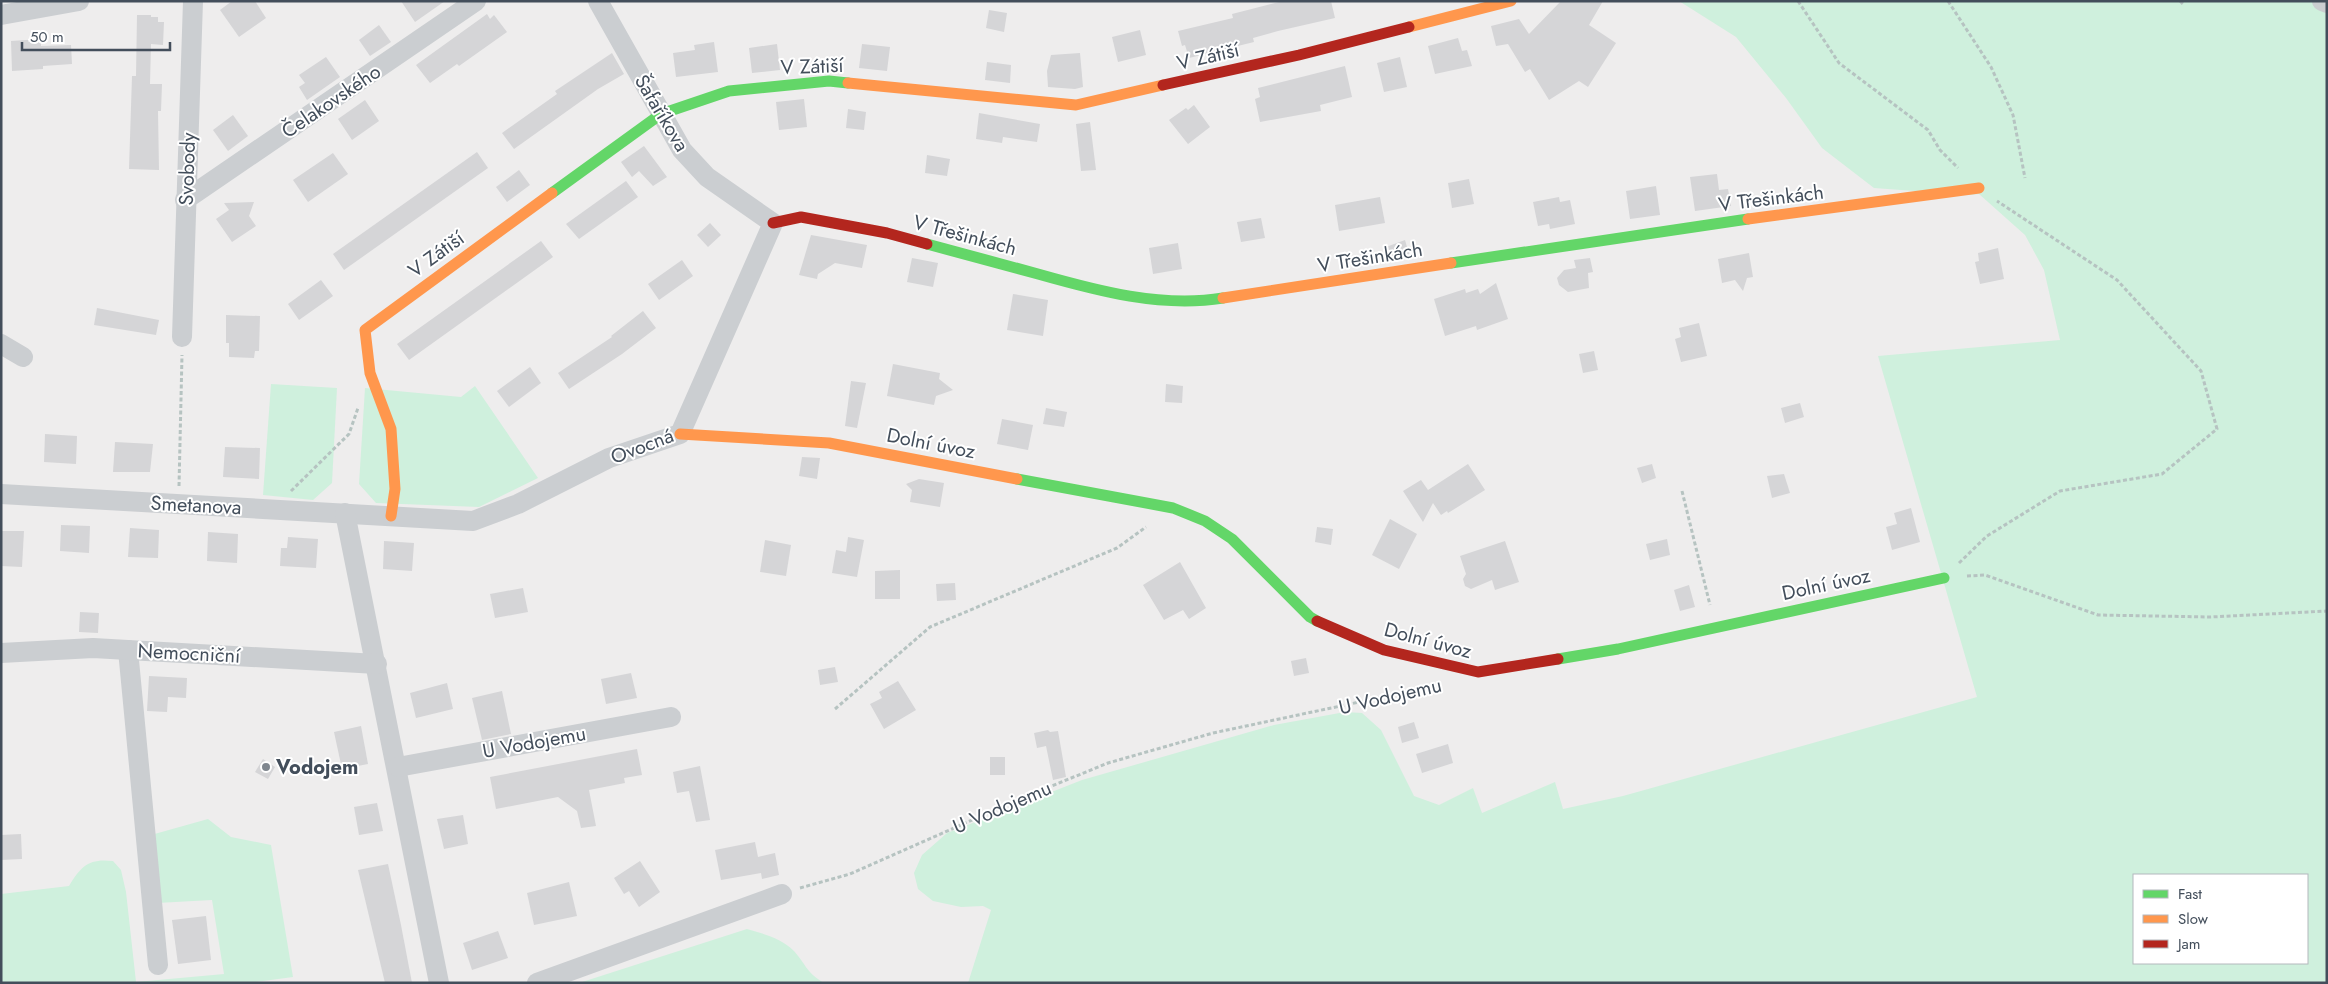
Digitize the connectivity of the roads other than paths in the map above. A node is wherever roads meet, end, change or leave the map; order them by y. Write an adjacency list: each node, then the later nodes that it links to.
1 (79, 1): 8 (street)
2 (193, 1): 11 (street, Svobody)
3 (476, 1): 11 (street, Čelakovského)
4 (598, 1): 9 (street, Šafaříkova)
5 (1511, 1): 9 (street, V Zátiší)
6 (2322, 1): 7 (street)
7 (2327, 4)
8 (1, 15)
9 (661, 114): 12 (street, Šafaříkova); 19 (street, V Zátiší)
10 (1979, 188): 12 (street, V Třešinkách)
11 (185, 200): 13 (street, Svobody)
12 (773, 223): 16 (street, Ovocná)
13 (182, 337)
14 (1, 344): 15 (street)
15 (23, 357)
16 (680, 434): 19 (street, Ovocná); 20 (street, Dolní úvoz)
17 (1, 494): 18 (street, Smetanova)
18 (345, 513): 19 (street, Smetanova); 23 (street)
19 (391, 516)
20 (1944, 578)
21 (128, 650): 22 (street, Nemocniční); 23 (street, Nemocniční); 27 (street)
22 (1, 653)
23 (377, 664): 25 (street)
24 (671, 718): 25 (street, U Vodojemu)
25 (398, 767): 28 (street)
26 (782, 894): 29 (street)
27 (158, 965)
28 (439, 983)
29 (537, 983)

